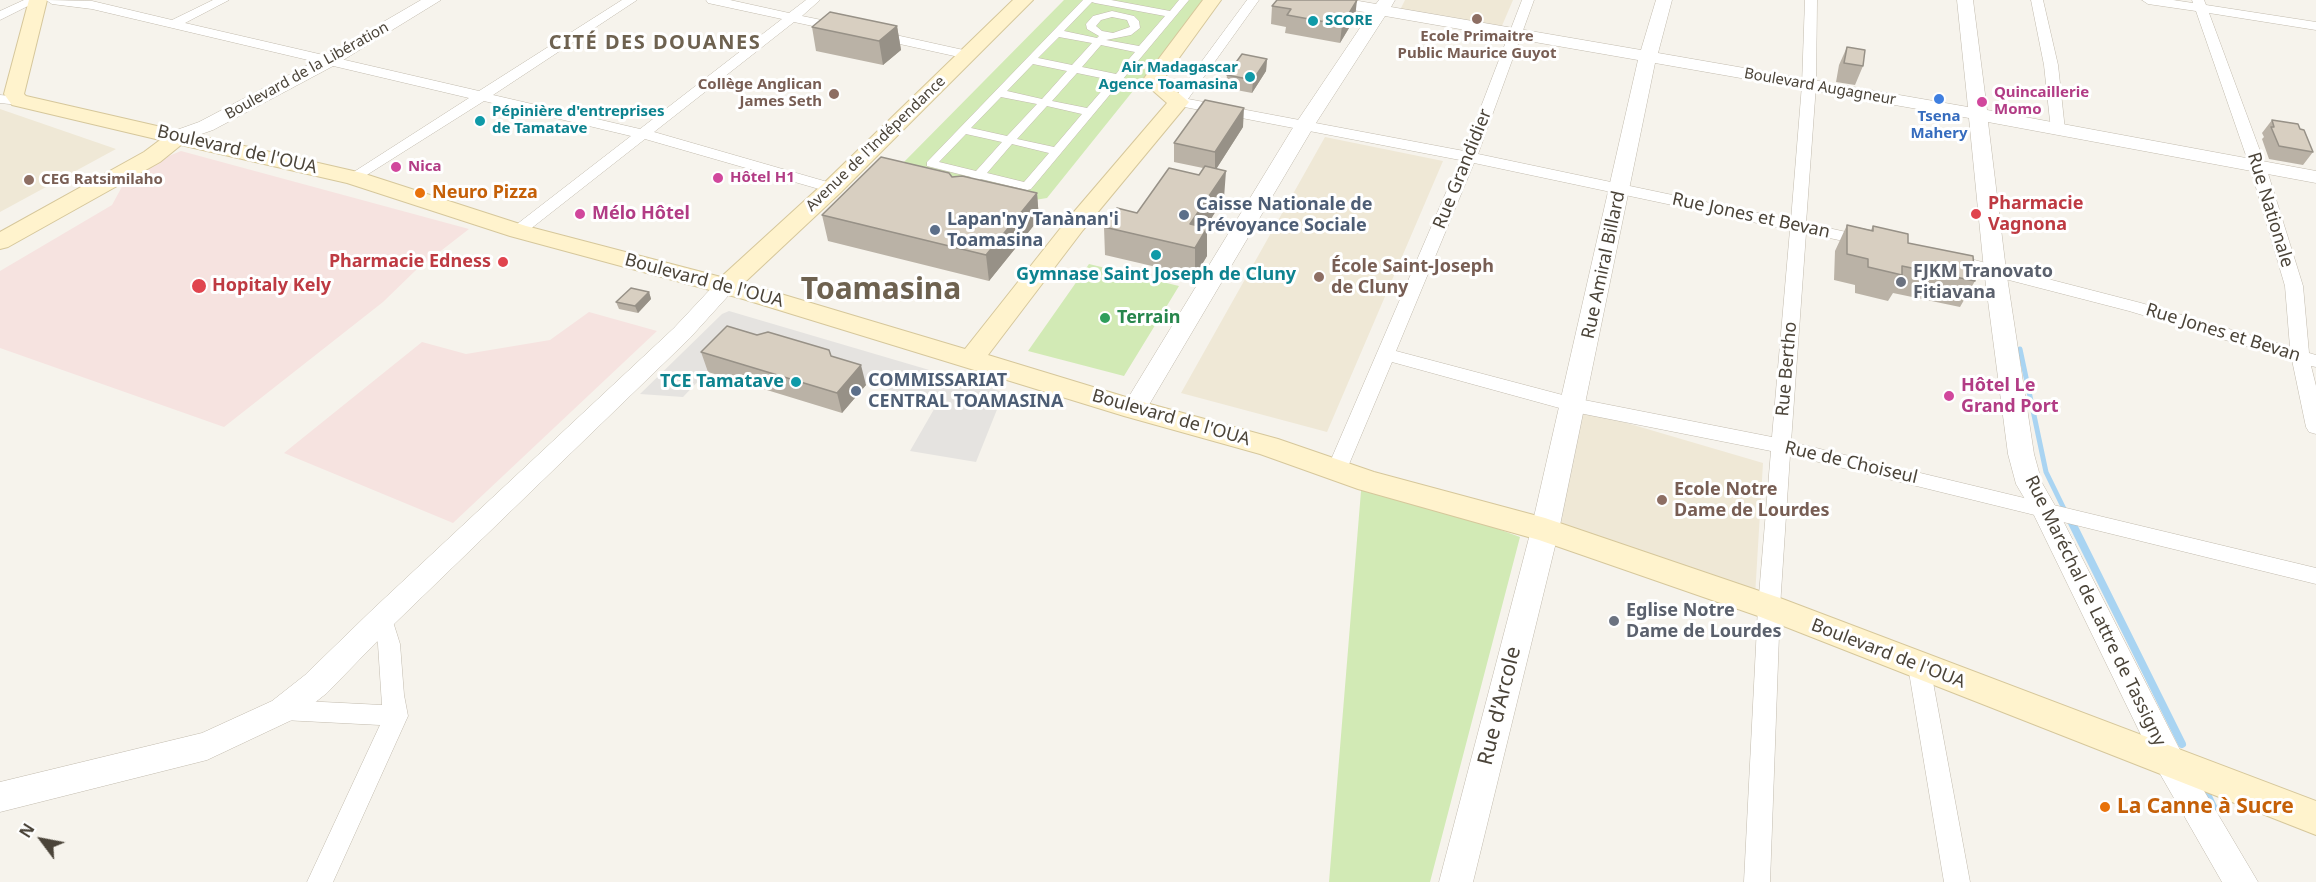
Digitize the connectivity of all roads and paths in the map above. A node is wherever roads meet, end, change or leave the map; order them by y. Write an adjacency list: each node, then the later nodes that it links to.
1 (36, 0): 26 (street); 44 (main road)
2 (52, 0): 29 (street)
3 (223, 0): 29 (street)
4 (417, 0): 37 (street, Boulevard de la Libération)
5 (433, 0): 37 (street, Boulevard de la Libération)
6 (631, 0): 43 (street)
7 (712, 0): 28 (street)
8 (814, 0): 28 (street)
9 (1024, 0): 35 (main road, Avenue de l'Indépendance)
10 (1088, 0): 32 (street)
11 (1095, 0): 22 (street)
12 (1184, 0): 25 (street)
13 (1212, 0): 46 (main road)
14 (1253, 0): 46 (street)
15 (1324, 0): 24 (street, Boulevard Augagneur)
16 (1528, 0): 31 (street, Rue Grandidier)
17 (1664, 0): 36 (street, Rue Amiral Billard)
18 (1811, 0): 41 (street, Rue Bertho)
19 (1965, 0): 48 (street, Rue Maréchal de Lattre de Tassigny)
20 (2037, 0): 51 (street)
21 (2148, 0): 23 (street)
22 (1135, 3): 25 (street); 27 (street)
23 (2199, 4): 30 (street); 57 (street, Rue Nationale)
24 (1384, 5): 31 (street, Boulevard Augagneur); 49 (street)
25 (1172, 14): 34 (street)
26 (0, 15)
27 (1124, 15): 33 (street); 33 (street)
28 (793, 17): 35 (street); 52 (street)
29 (172, 24): 37 (street)
30 (2316, 26)
31 (1516, 32): 36 (street, Boulevard Augagneur); 56 (street, Rue Grandidier)
32 (1056, 33): 33 (street); 38 (street)
33 (1102, 38): 34 (street); 39 (street)
34 (1142, 50): 40 (street)
35 (968, 54): 61 (main road, Avenue de l'Indépendance)
36 (1648, 56): 41 (street, Boulevard Augagneur); 62 (street, Rue Amiral Billard)
37 (324, 60): 43 (street); 53 (street, Boulevard de la Libération)
38 (1030, 60): 39 (street); 42 (street)
39 (1074, 69): 40 (street); 45 (street)
40 (1118, 78): 47 (street)
41 (1809, 85): 48 (street, Boulevard Augagneur); 64 (street, Rue Bertho)
42 (999, 93): 45 (street); 50 (street)
43 (482, 97): 52 (street); 60 (street)
44 (9, 100): 53 (main road, Boulevard de l'OUA)
45 (1044, 102): 47 (street); 54 (street)
46 (1179, 102): 49 (street, Rue Jones et Bevan); 74 (main road)
47 (1090, 112): 55 (street)
48 (1976, 114): 51 (street, Boulevard Augagneur); 70 (street, Rue Maréchal de Lattre de Tassigny)
49 (1304, 126): 56 (street, Rue Jones et Bevan); 76 (street)
50 (963, 130): 54 (street); 58 (street)
51 (2058, 130): 57 (street, Boulevard Augagneur)
52 (643, 134): 61 (street); 66 (street)
53 (178, 136): 60 (main road, Boulevard de l'OUA); 65 (main road, Boulevard de la Libération); 67 (main road, Boulevard de la Libération)
54 (1009, 141): 55 (street); 58 (street)
55 (1057, 151): 58 (street)
56 (1469, 157): 62 (street, Rue Jones et Bevan); 72 (street, Rue Grandidier)
57 (2258, 166): 59 (street, Boulevard Augagneur); 73 (street, Rue Nationale)
58 (978, 175): 63 (street)
59 (2316, 177)
60 (354, 178): 66 (main road, Boulevard de l'OUA)
61 (832, 188): 71 (main road, Avenue de l'Indépendance)
62 (1620, 189): 64 (street, Rue Jones et Bevan); 75 (street, Rue Amiral Billard)
63 (965, 190)
64 (1800, 226): 68 (street, Rue Jones et Bevan); 78 (street, Rue Bertho)
65 (0, 228)
66 (518, 231): 71 (main road, Boulevard de l'OUA)
67 (0, 242)
68 (1880, 244)
69 (1937, 257): 70 (street, Rue Jones et Bevan)
70 (1995, 270): 73 (street, Rue Jones et Bevan); 80 (street, Rue Maréchal de Lattre de Tassigny)
71 (726, 286): 74 (main road, Boulevard de l'OUA); 84 (street)
72 (1386, 354): 75 (street, Rue de Choiseul); 79 (street, Rue Grandidier)
73 (2308, 358): 77 (street, Rue Nationale)
74 (970, 360): 76 (main road, Boulevard de l'OUA)
75 (1574, 405): 78 (street, Rue de Choiseul); 81 (street, Rue Amiral Billard)
76 (1134, 409): 79 (main road, Boulevard de l'OUA)
77 (2316, 427)
78 (1781, 446): 80 (street, Rue de Choiseul); 83 (street, Rue Bertho)
79 (1336, 469): 81 (main road, Boulevard de l'OUA)
80 (2044, 509): 82 (street, Rue de Choiseul); 88 (street, Rue Maréchal de Lattre de Tassigny)
81 (1545, 530): 83 (main road, Boulevard de l'OUA); 92 (street, Rue d'Arcole)
82 (2316, 576)
83 (1769, 607): 85 (main road, Boulevard de l'OUA); 93 (street, Rue Bertho)
84 (382, 618): 86 (street); 87 (street)
85 (1919, 666): 88 (main road, Boulevard de l'OUA); 94 (street)
86 (283, 710): 87 (street); 89 (street)
87 (396, 716): 91 (street)
88 (2170, 762): 90 (main road, Boulevard de l'OUA); 95 (street, Rue Maréchal de Lattre de Tassigny)
89 (0, 797)
90 (2316, 818)
91 (320, 882)
92 (1456, 882)
93 (1757, 882)
94 (1957, 882)
95 (2241, 882)

